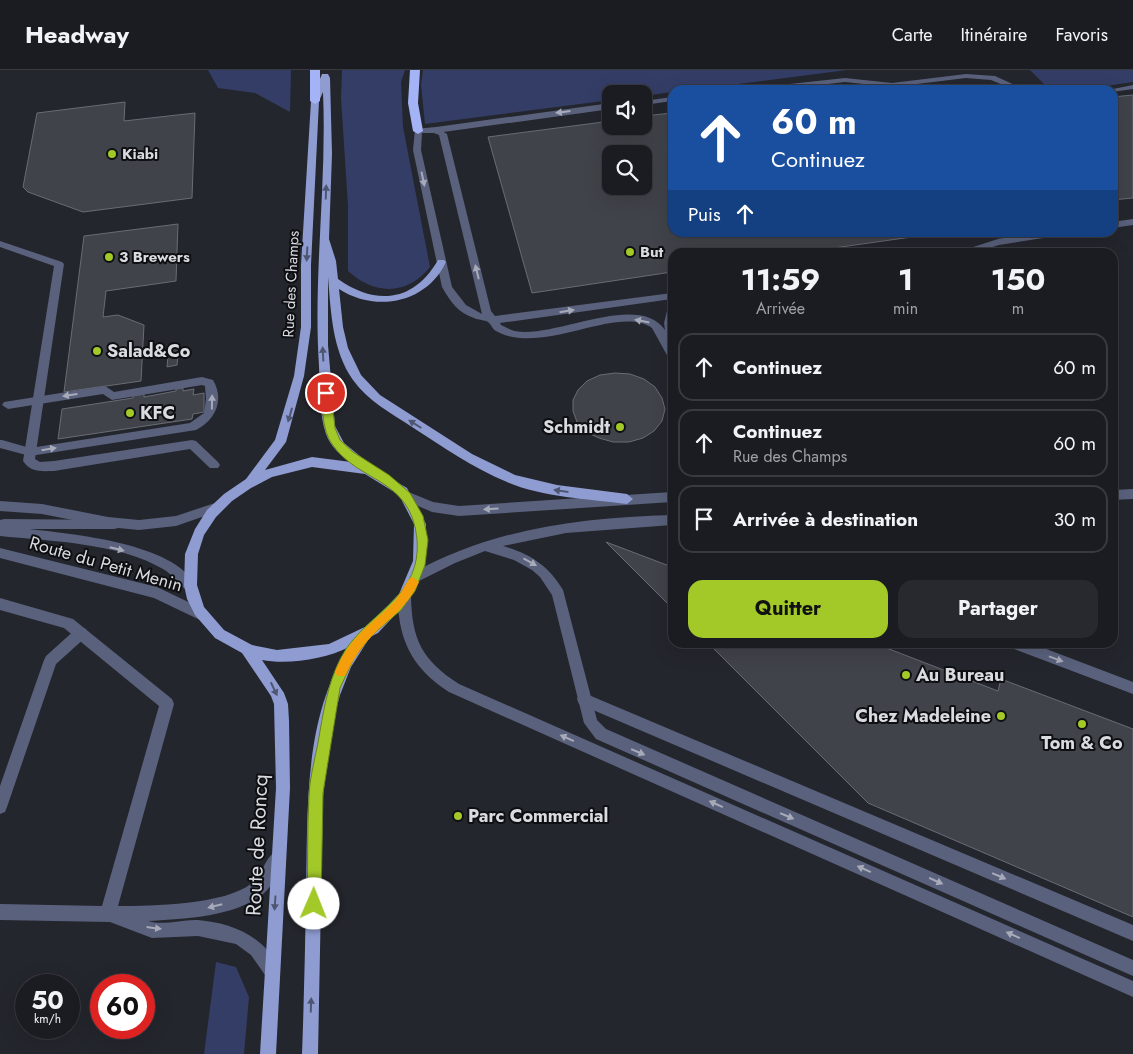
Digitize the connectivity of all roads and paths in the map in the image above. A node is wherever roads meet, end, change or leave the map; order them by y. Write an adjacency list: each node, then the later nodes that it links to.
1 (315, 70): 11 (highway)
2 (415, 70): 15 (highway)
3 (326, 73): 11 (main road, Rue des Champs); 19 (main road, Rue des Champs, one-way to 3)
4 (800, 85): 6 (street)
5 (892, 85): 7 (street)
6 (892, 85)
7 (1010, 85)
8 (1133, 87): 9 (street)
9 (1118, 89)
10 (668, 100): 12 (street)
11 (315, 101): 33 (main road, Rue des Champs, one-way to 33)
12 (652, 102)
13 (602, 107): 14 (street, one-way to 14)
14 (436, 130): 15 (street); 25 (street, one-way to 14)
15 (418, 131): 22 (street, one-way to 22)
16 (1133, 222): 17 (street)
17 (1118, 224)
18 (1030, 237): 21 (street)
19 (324, 238): 23 (main road); 32 (main road, Rue des Champs, one-way to 19)
20 (0, 244): 27 (street)
21 (979, 248)
22 (441, 262): 23 (main road); 25 (street)
23 (333, 280): 38 (main road, one-way to 23)
24 (668, 297): 25 (street, one-way to 24)
25 (489, 319): 26 (street, one-way to 25)
26 (668, 347)
27 (38, 400): 28 (street); 30 (street); 30 (street, one-way to 27)
28 (8, 405)
29 (2, 444): 30 (street)
30 (30, 452): 31 (street)
31 (214, 465)
32 (372, 471): 33 (main road); 36 (main road)
33 (249, 482): 40 (main road)
34 (1133, 494): 35 (street)
35 (1118, 495)
36 (406, 496): 38 (street, one-way to 36); 47 (main road)
37 (668, 496): 38 (street)
38 (627, 498)
39 (0, 506): 43 (street, Route du Petit Menin)
40 (218, 507): 43 (street, Route du Petit Menin); 48 (main road)
41 (668, 520): 45 (street)
42 (0, 524): 43 (street)
43 (124, 524)
44 (0, 531): 48 (street, one-way to 48)
45 (484, 546): 47 (street); 57 (street, one-way to 57)
46 (0, 553): 51 (street, Route du Petit Menin)
47 (415, 578): 49 (main road)
48 (190, 586): 51 (main road)
49 (405, 597): 53 (main road); 65 (street, one-way to 49)
50 (0, 604): 52 (street)
51 (200, 614): 55 (main road)
52 (81, 633): 58 (street); 61 (street)
53 (367, 633): 55 (main road); 67 (main road, one-way to 53)
54 (1026, 648): 56 (street, one-way to 56)
55 (247, 649): 59 (main road, Route de Roncq, one-way to 59)
56 (1133, 688)
57 (584, 699): 62 (street, one-way to 62); 64 (street, one-way to 64)
58 (0, 808)
59 (278, 858): 61 (street, one-way to 61); 63 (main road, Route de Roncq, one-way to 63)
60 (0, 912): 61 (street)
61 (108, 913): 63 (street, one-way to 63)
62 (1133, 933)
63 (271, 968): 66 (main road, Route de Roncq)
64 (1133, 968)
65 (1133, 989)
66 (268, 1054)
67 (310, 1054)

